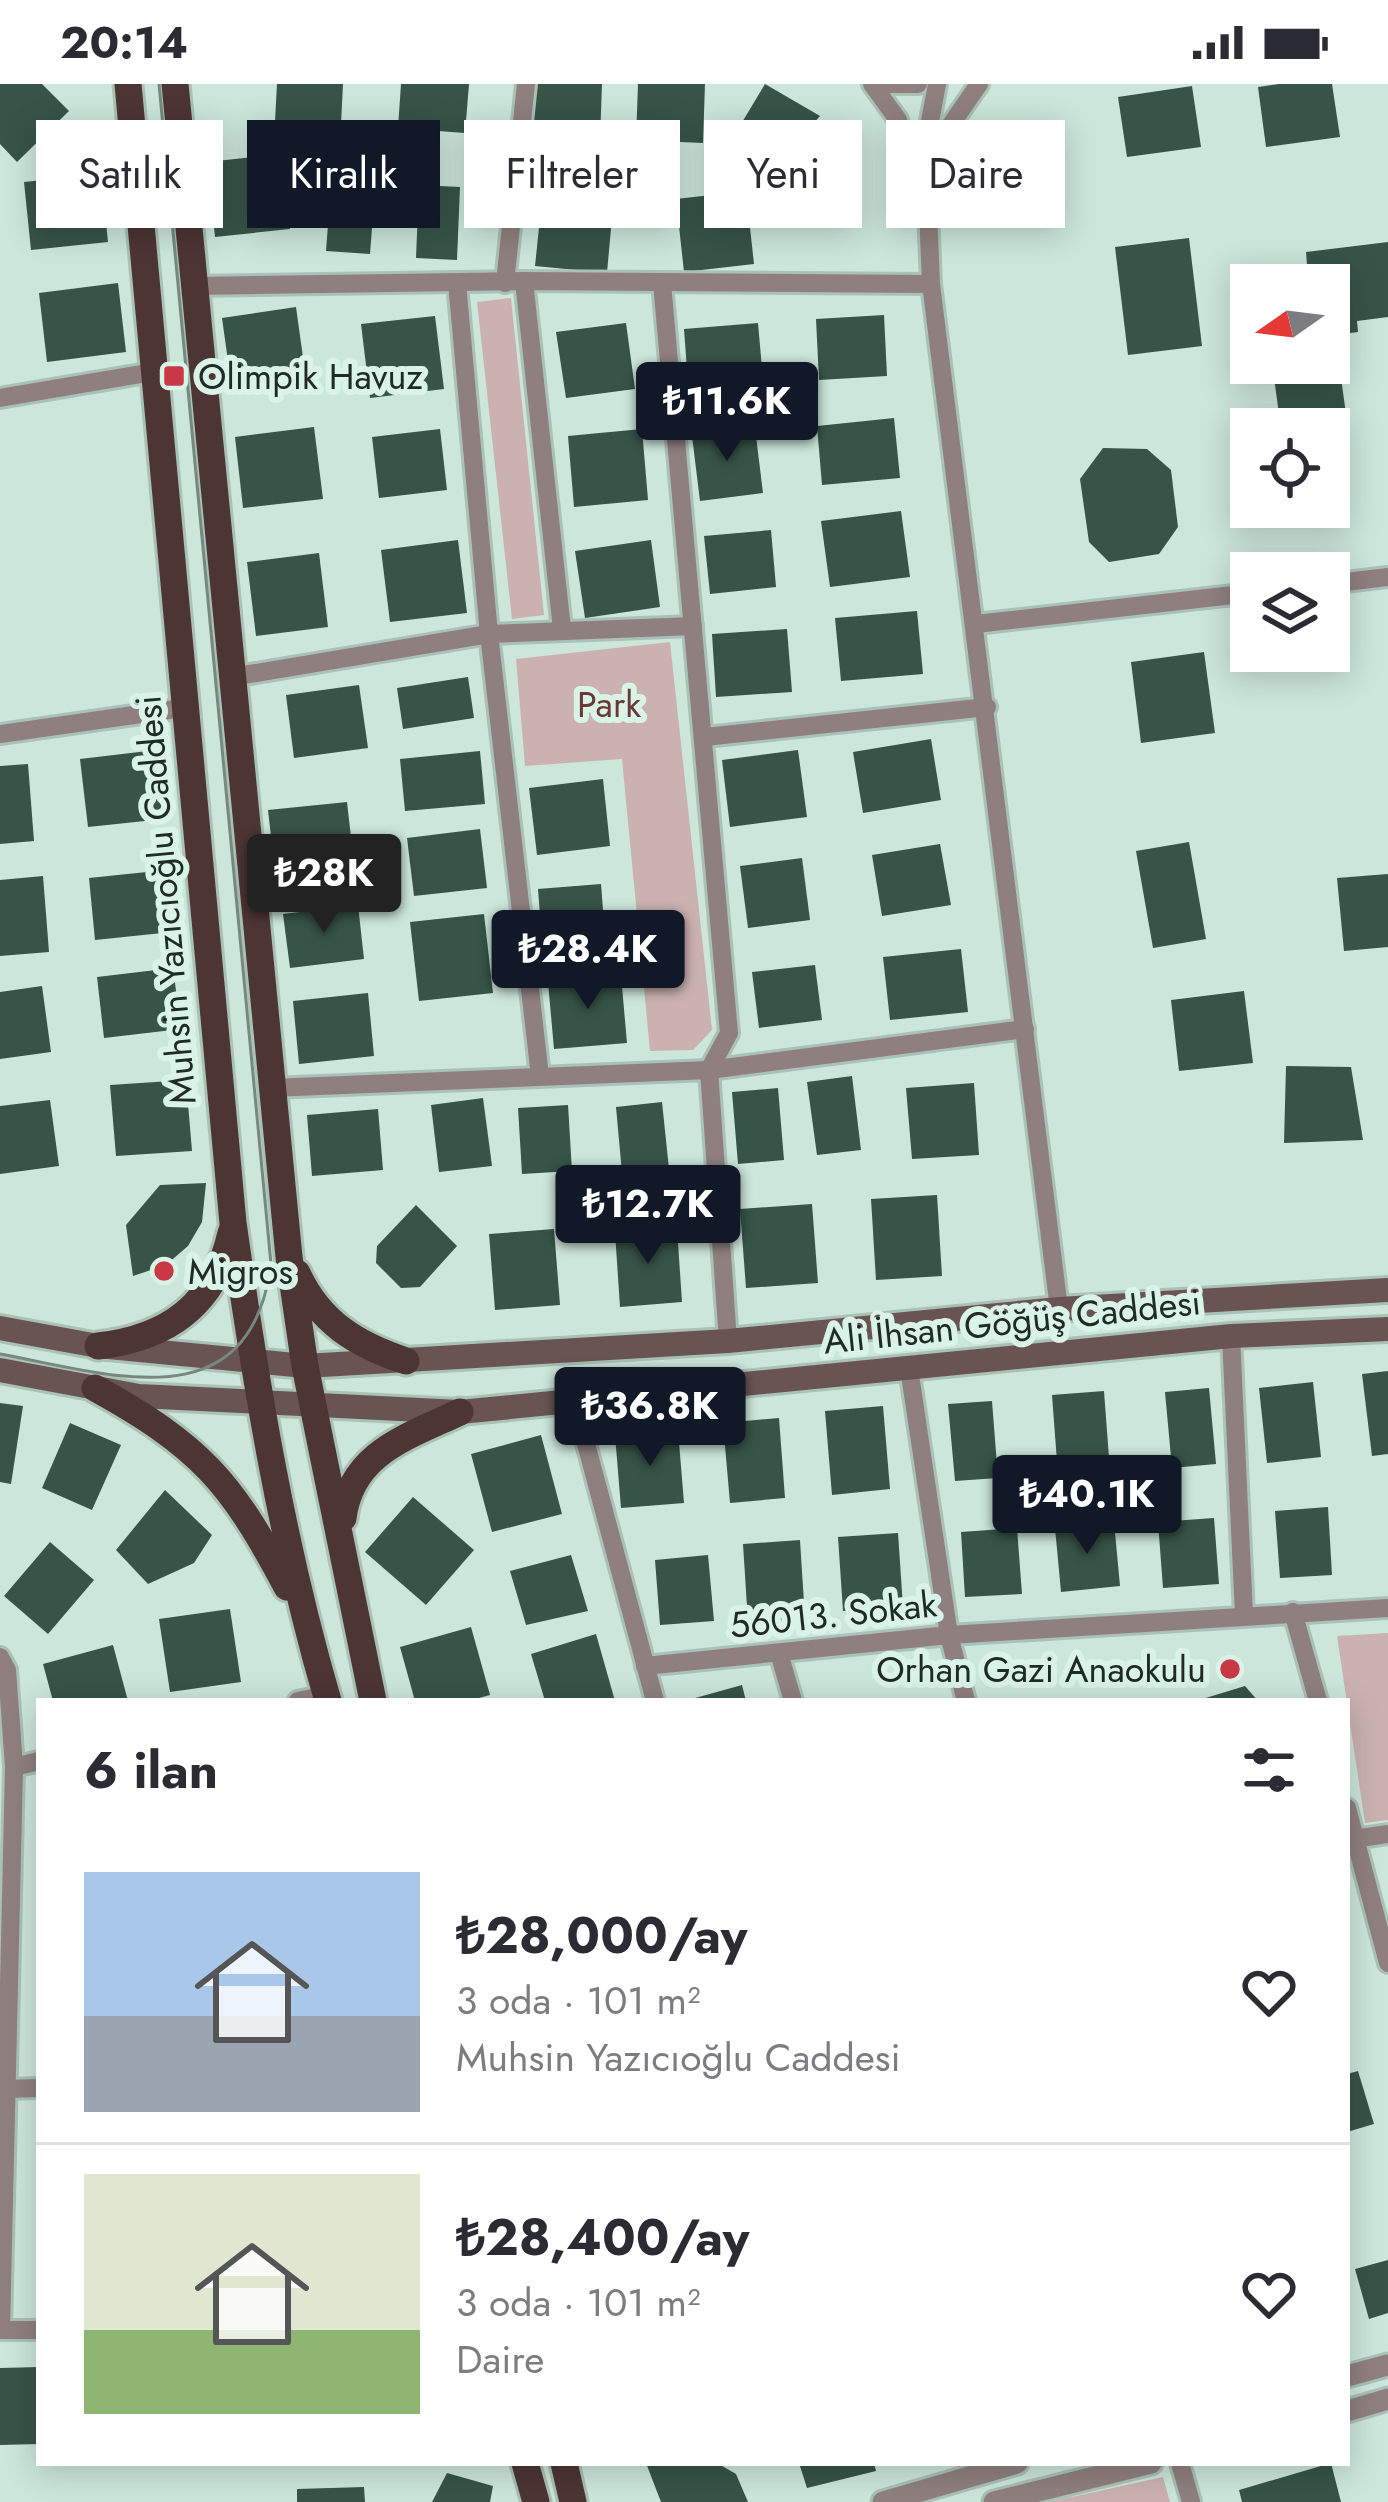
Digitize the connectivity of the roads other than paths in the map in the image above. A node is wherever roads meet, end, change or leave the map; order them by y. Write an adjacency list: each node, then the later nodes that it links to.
1 (111, 84): 11 (main road)
2 (128, 84): 11 (main road, Muhsin Yazıcıoğlu Caddesi)
3 (175, 84): 12 (main road)
4 (195, 84): 13 (main road)
5 (526, 84): 19 (street)
6 (872, 84): 14 (street)
7 (886, 84): 8 (street)
8 (918, 84)
9 (937, 84): 15 (street)
10 (979, 84): 16 (street)
11 (130, 116): 24 (main road, Muhsin Yazıcıoğlu Caddesi)
12 (179, 120)
13 (180, 120)
14 (898, 120)
15 (933, 120)
16 (950, 120)
17 (190, 228): 23 (main road)
18 (929, 228): 22 (street)
19 (514, 282): 20 (street); 21 (street); 31 (street)
20 (457, 283): 23 (street); 32 (street)
21 (662, 284): 22 (street); 30 (street)
22 (931, 284): 29 (street)
23 (196, 286): 33 (main road)
24 (153, 372): 25 (street); 35 (main road, Muhsin Yazıcıoğlu Caddesi)
25 (0, 398)
26 (1388, 577): 27 (street)
27 (1350, 582)
28 (1230, 595): 29 (street)
29 (976, 624): 34 (street)
30 (693, 626): 31 (street); 37 (street)
31 (562, 629): 32 (street)
32 (489, 634): 33 (street); 40 (street)
33 (232, 677): 41 (main road)
34 (987, 707): 37 (street); 38 (street)
35 (183, 708): 36 (street); 42 (main road, Muhsin Yazıcıoğlu Caddesi)
36 (0, 734)
37 (705, 737): 39 (street)
38 (1025, 1029): 39 (street); 45 (street)
39 (709, 1070): 40 (street); 49 (street)
40 (540, 1076): 41 (street)
41 (269, 1088): 43 (main road)
42 (233, 1223): 50 (main road); 52 (main road, Muhsin Yazıcıoğlu Caddesi)
43 (289, 1257): 51 (main road); 53 (main road)
44 (1388, 1290): 45 (main road, Ali İhsan Göğüş Caddesi)
45 (1059, 1309): 49 (main road, Ali İhsan Göğüş Caddesi)
46 (0, 1328): 50 (main road, Ali İhsan Göğüş Caddesi)
47 (1388, 1329): 48 (main road, Ali İhsan Göğüş Caddesi)
48 (1231, 1336): 54 (main road, Ali İhsan Göğüş Caddesi); 65 (street)
49 (728, 1341): 51 (main road, Ali İhsan Göğüş Caddesi)
50 (98, 1346): 52 (main road, Ali İhsan Göğüş Caddesi)
51 (406, 1360): 53 (main road, Ali İhsan Göğüş Caddesi)
52 (253, 1362): 53 (main road, Ali İhsan Göğüş Caddesi); 58 (main road, Muhsin Yazıcıoğlu Caddesi)
53 (304, 1366): 59 (main road)
54 (909, 1368): 57 (main road, Ali İhsan Göğüş Caddesi); 66 (street)
55 (0, 1370): 56 (main road, Ali İhsan Göğüş Caddesi)
56 (94, 1388): 58 (main road, Ali İhsan Göğüş Caddesi); 63 (main road)
57 (574, 1399): 60 (main road, Ali İhsan Göğüş Caddesi); 69 (street)
58 (260, 1405): 59 (main road, Ali İhsan Göğüş Caddesi); 63 (main road, Muhsin Yazıcıoğlu Caddesi)
59 (314, 1407): 60 (main road, Ali İhsan Göğüş Caddesi); 61 (main road)
60 (460, 1412): 61 (main road)
61 (340, 1540): 71 (main road)
62 (1388, 1608): 64 (street, 56013. Sokak)
63 (300, 1612): 70 (main road, Muhsin Yazıcıoğlu Caddesi)
64 (1293, 1612): 65 (street, 56013. Sokak); 75 (street)
65 (1244, 1615): 66 (street, 56013. Sokak)
66 (949, 1635): 67 (street, 56013. Sokak); 74 (street)
67 (779, 1653): 69 (street, 56013. Sokak); 73 (street)
68 (0, 1657): 77 (street)
69 (645, 1666): 72 (street)
70 (317, 1698)
71 (372, 1698)
72 (654, 1698)
73 (792, 1698)
74 (965, 1698)
75 (1317, 1698)
76 (36, 1762): 77 (street)
77 (14, 1767): 80 (street)
78 (1388, 1834): 79 (street)
79 (1351, 1839): 81 (street)
80 (5, 1927): 83 (street)
81 (1388, 1963)
82 (36, 2088): 83 (street)
83 (7, 2089): 84 (street)
84 (2, 2198): 85 (street)
85 (0, 2330): 86 (street)
86 (36, 2330)
87 (1388, 2366): 88 (street)
88 (1350, 2376)
89 (1388, 2399): 90 (street)
90 (1350, 2409)
91 (527, 2466): 96 (main road)
92 (1007, 2466): 97 (street)
93 (1141, 2466): 95 (street)
94 (1181, 2466): 99 (street)
95 (1031, 2498): 98 (street)
96 (536, 2502)
97 (884, 2502)
98 (994, 2502)
99 (1191, 2502)

